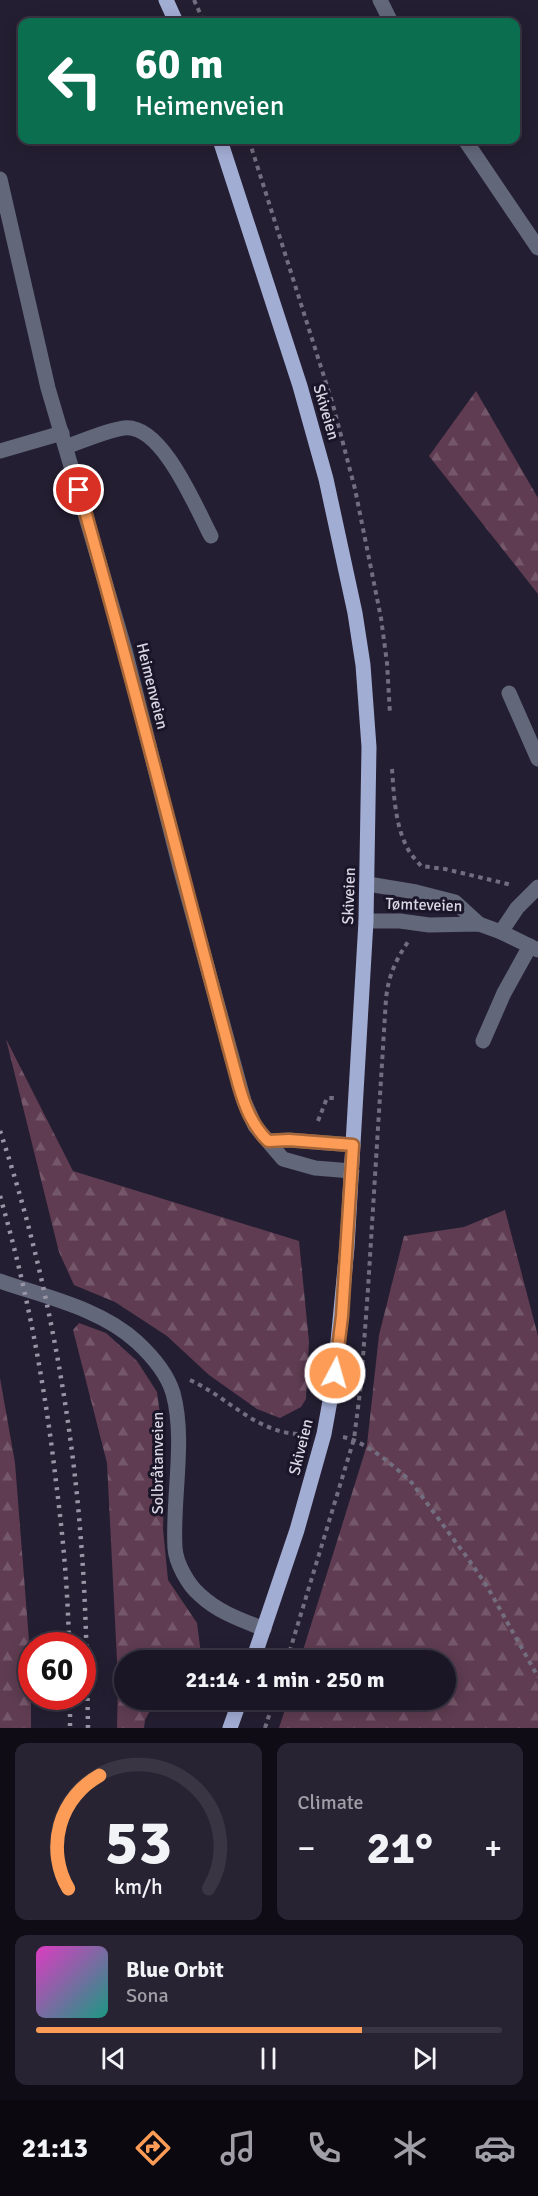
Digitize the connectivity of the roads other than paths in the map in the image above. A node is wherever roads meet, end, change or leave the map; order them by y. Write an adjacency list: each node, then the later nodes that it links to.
1 (166, 0): 3 (main road)
2 (380, 0): 4 (street)
3 (174, 18)
4 (389, 18)
5 (221, 144): 15 (main road, Skiveien)
6 (468, 144): 9 (street)
7 (0, 179): 8 (street, Heimenveien)
8 (6, 236): 10 (street, Heimenveien)
9 (538, 248)
10 (64, 440): 11 (street); 12 (street); 22 (street, Heimenveien)
11 (0, 451)
12 (211, 536)
13 (509, 693): 14 (street)
14 (538, 759)
15 (368, 884): 17 (main road, Skiveien); 18 (street, Tømteveien)
16 (538, 887): 19 (street)
17 (366, 921): 18 (street, Tømteveien); 23 (main road, Skiveien)
18 (479, 924): 19 (street, Tømteveien)
19 (501, 932): 20 (street, Tømteveien)
20 (534, 948): 21 (street)
21 (483, 1041)
22 (268, 1141): 23 (street); 24 (street, Heimenveien)
23 (353, 1145): 24 (main road, Skiveien)
24 (352, 1171): 26 (main road, Skiveien)
25 (0, 1281): 26 (street, Solbråtanveien)
26 (264, 1629): 27 (main road, Skiveien)
27 (257, 1650)
28 (236, 1710): 29 (main road)
29 (230, 1728)

